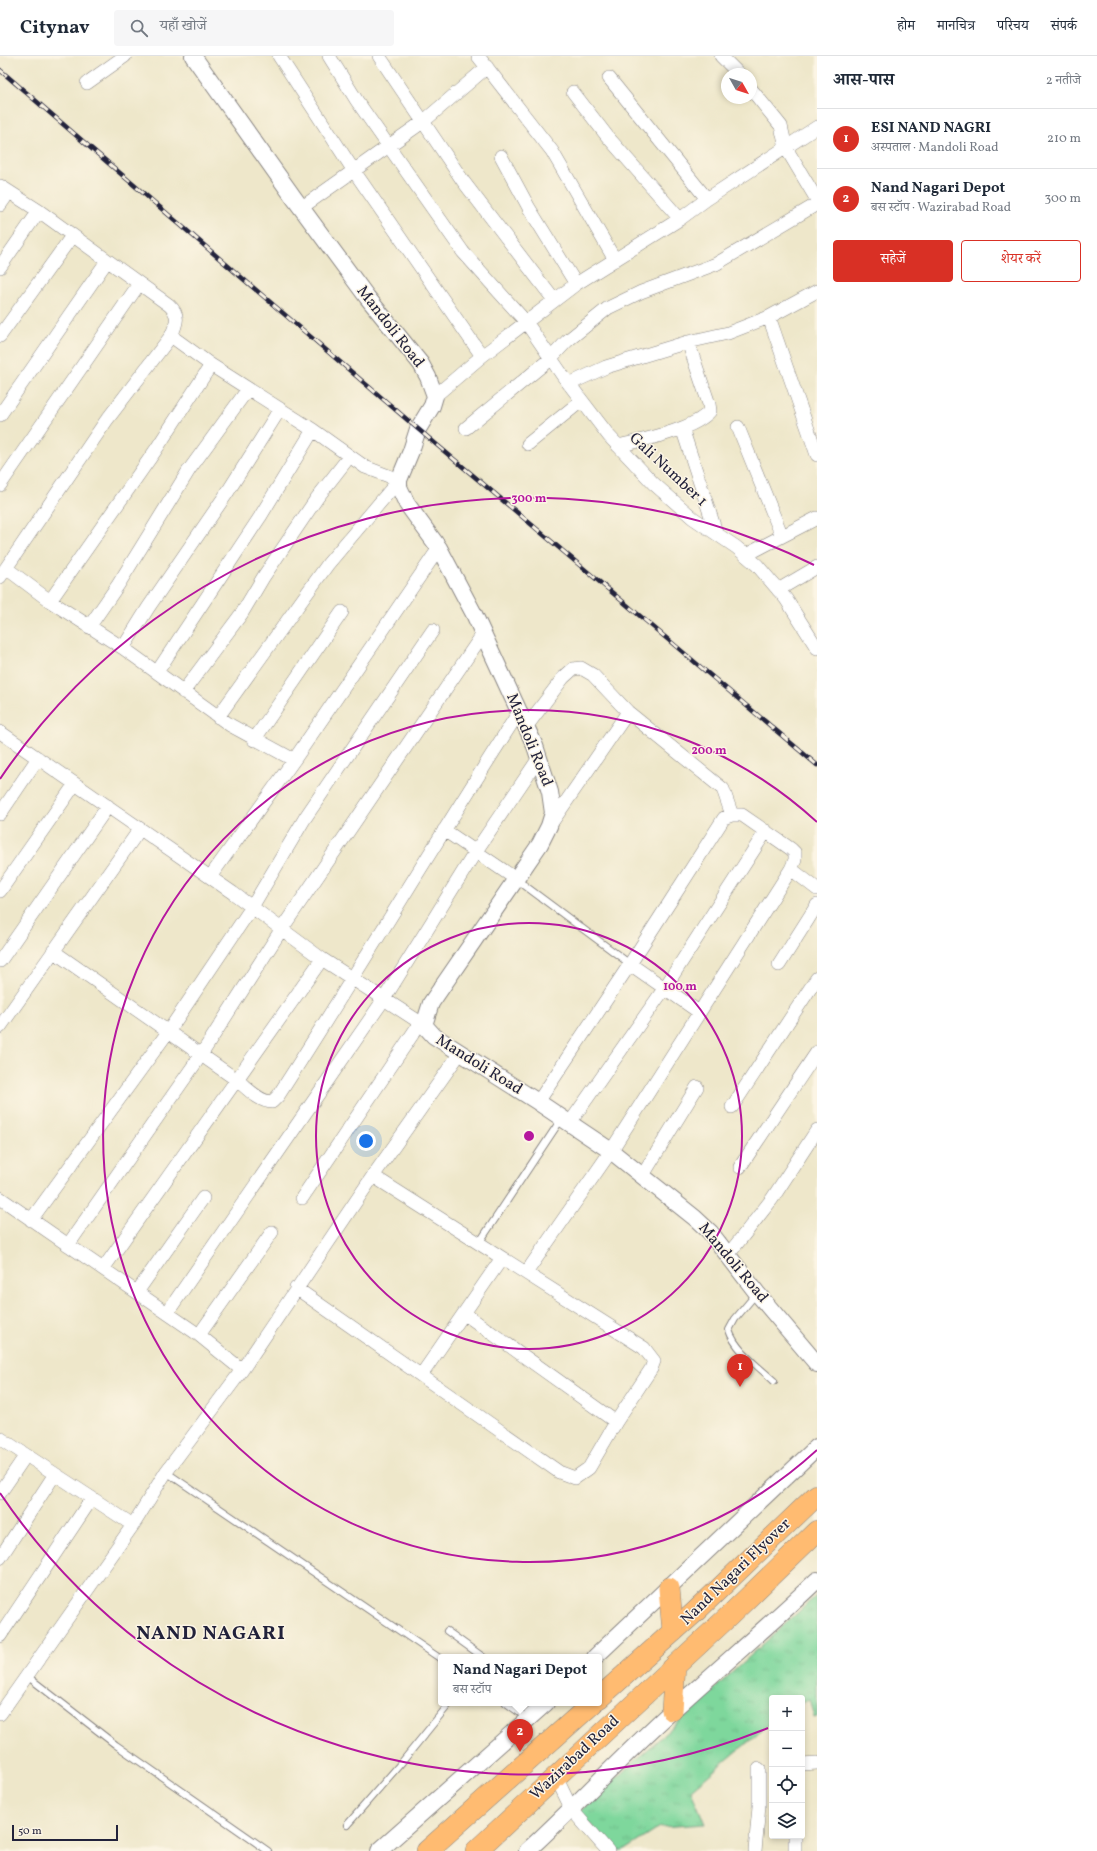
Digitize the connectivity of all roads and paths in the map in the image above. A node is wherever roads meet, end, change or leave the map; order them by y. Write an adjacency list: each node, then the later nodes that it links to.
1 (125, 56): 11 (street)
2 (193, 56): 25 (street, Mandoli Road)
3 (279, 56): 19 (street)
4 (329, 56): 16 (street, Gali Number 1)
5 (379, 56): 14 (street)
6 (478, 56): 8 (street)
7 (721, 56): 9 (street)
8 (487, 67): 14 (street); 29 (street)
9 (733, 68)
10 (609, 78): 21 (street)
11 (88, 83)
12 (573, 92): 27 (street)
13 (757, 96): 17 (street)
14 (424, 121): 16 (street); 35 (street)
15 (817, 127): 17 (street)
16 (389, 145): 19 (street); 37 (street, Gali Number 1)
17 (786, 148): 21 (street); 22 (street)
18 (501, 156): 33 (street)
19 (354, 171): 25 (street); 41 (street)
20 (4, 189): 23 (street); 26 (street)
21 (707, 199): 27 (street)
22 (817, 200)
23 (0, 204)
24 (817, 204): 42 (street)
25 (301, 208): 46 (street, Mandoli Road)
26 (39, 211): 28 (street); 31 (street)
27 (680, 219): 29 (street)
28 (72, 236): 30 (street); 38 (street)
29 (615, 260): 33 (street)
30 (107, 261): 32 (street); 49 (street)
31 (0, 267)
32 (139, 284): 39 (street); 59 (street)
33 (576, 284): 35 (street)
34 (817, 291): 36 (street)
35 (554, 300): 37 (street)
36 (769, 317): 40 (street); 56 (street)
37 (526, 322): 41 (street); 42 (street, Gali Number 1)
38 (0, 336)
39 (171, 336): 43 (street); 66 (street)
40 (688, 342): 44 (street); 52 (street)
41 (482, 356): 46 (street)
42 (550, 359): 44 (street, Gali Number 1); 51 (street)
43 (211, 365): 45 (street); 68 (street)
44 (569, 384): 47 (street, Gali Number 1)
45 (248, 389): 48 (street); 70 (street)
46 (435, 396): 58 (street)
47 (581, 401): 54 (street); 55 (street, Gali Number 1)
48 (280, 409): 53 (street); 74 (street)
49 (0, 415)
50 (738, 427): 62 (street)
51 (466, 428)
52 (682, 428): 55 (street); 61 (street)
53 (313, 430): 57 (street); 76 (street)
54 (528, 444)
55 (618, 446): 61 (street, Gali Number 1)
56 (817, 455)
57 (348, 457): 58 (street); 77 (street)
58 (400, 476): 63 (street, Mandoli Road); 80 (street)
59 (0, 485)
60 (817, 518): 62 (street)
61 (716, 532): 64 (street, Gali Number 1)
62 (782, 536): 64 (street)
63 (439, 548): 73 (street, Mandoli Road); 86 (street)
64 (746, 556): 67 (street, Gali Number 1)
65 (817, 567): 67 (street)
66 (3, 573): 68 (street)
67 (778, 590): 72 (street, Gali Number 1)
68 (50, 601): 70 (street)
69 (342, 612): 83 (street)
70 (88, 627): 74 (street)
71 (433, 630): 102 (street)
72 (812, 631): 75 (street, Gali Number 1)
73 (484, 634): 78 (street, Mandoli Road); 103 (street)
74 (123, 648): 76 (street)
75 (817, 648)
76 (157, 672): 77 (street)
77 (183, 692): 80 (street)
78 (519, 712): 81 (street, Mandoli Road); 93 (street)
79 (628, 712): 81 (street); 90 (street); 91 (street)
80 (218, 717): 83 (street)
81 (526, 727): 85 (street, Mandoli Road)
82 (1, 734): 84 (street)
83 (254, 740): 86 (street)
84 (38, 758): 87 (street); 89 (street)
85 (539, 758): 91 (street, Mandoli Road); 95 (street)
86 (294, 760): 97 (street)
87 (75, 784): 88 (street); 100 (street)
88 (108, 806): 92 (street); 106 (street)
89 (0, 814)
90 (732, 815): 94 (street); 107 (street)
91 (549, 826): 98 (street, Mandoli Road)
92 (140, 828): 97 (street); 104 (street)
93 (444, 830): 95 (street); 110 (street)
94 (766, 831): 96 (street); 111 (street)
95 (476, 851): 98 (street); 113 (street)
96 (791, 869): 99 (street); 114 (street)
97 (210, 877): 102 (street)
98 (516, 879): 107 (lane); 115 (street, Mandoli Road)
99 (817, 889)
100 (0, 891)
101 (817, 905): 108 (street)
102 (252, 907): 103 (street); 117 (street)
103 (281, 930): 105 (street); 120 (street)
104 (53, 951): 116 (street); 117 (street)
105 (322, 959): 110 (street); 121 (street)
106 (0, 961)
107 (630, 964): 111 (street); 123 (street)
108 (779, 965)
109 (817, 978): 112 (street)
110 (354, 979): 113 (street); 121 (street)
111 (664, 989): 114 (street); 125 (street)
112 (812, 997): 124 (street)
113 (384, 999): 115 (street); 145 (street)
114 (699, 1012): 127 (street)
115 (422, 1024): 119 (street, Mandoli Road); 133 (street)
116 (0, 1027)
117 (168, 1032): 120 (street); 134 (street)
118 (817, 1052): 128 (street)
119 (460, 1053): 123 (street, Mandoli Road); 130 (street)
120 (201, 1055): 121 (street); 137 (street)
121 (237, 1080): 140 (street)
122 (697, 1087): 129 (street)
123 (538, 1102): 125 (street, Mandoli Road)
124 (732, 1107)
125 (565, 1121): 127 (street, Mandoli Road); 136 (lane)
126 (817, 1130): 138 (street)
127 (611, 1151): 129 (street, Mandoli Road); 141 (street)
128 (740, 1167)
129 (643, 1175): 138 (street, Mandoli Road)
130 (373, 1176): 136 (street); 142 (street)
131 (0, 1198): 134 (street)
132 (203, 1198): 143 (street)
133 (302, 1198)
134 (31, 1220): 137 (street)
135 (272, 1232): 147 (street)
136 (479, 1243): 139 (street)
137 (68, 1245): 140 (street)
138 (728, 1256): 144 (street, Mandoli Road)
139 (502, 1258): 141 (street); 146 (street)
140 (103, 1269): 143 (street)
141 (526, 1273): 152 (street)
142 (296, 1288): 149 (street); 150 (street)
143 (137, 1292): 145 (street)
144 (757, 1293): 148 (street, Mandoli Road); 151 (lane)
145 (167, 1313): 147 (street)
146 (465, 1314): 150 (street); 152 (street)
147 (199, 1335): 149 (street)
148 (817, 1364)
149 (242, 1370): 156 (street)
150 (422, 1374): 152 (street)
151 (774, 1381)
152 (616, 1422)
153 (0, 1438): 155 (street)
154 (817, 1447): 165 (street)
155 (26, 1455): 157 (street); 158 (street)
156 (166, 1472): 161 (street); 171 (lane)
157 (55, 1474): 160 (street); 163 (street)
158 (0, 1493)
159 (817, 1495): 167 (highway, Nand Nagari Flyover)
160 (92, 1498): 161 (street); 168 (street)
161 (133, 1524): 173 (street)
162 (817, 1531): 172 (highway, Nand Nagari Flyover)
163 (0, 1558)
164 (817, 1580): 179 (street)
165 (669, 1588): 167 (highway); 170 (street)
166 (447, 1631): 169 (lane)
167 (673, 1632): 174 (highway, Wazirabad Road)
168 (0, 1636)
169 (479, 1654)
170 (598, 1654)
171 (438, 1657)
172 (675, 1666): 179 (highway); 185 (highway, Wazirabad Road)
173 (27, 1676): 180 (street); 189 (lane)
174 (602, 1695)
175 (448, 1706): 187 (lane)
176 (510, 1706): 181 (lane)
177 (543, 1706): 181 (street)
178 (590, 1706): 191 (highway, Wazirabad Road)
179 (672, 1710): 186 (street)
180 (0, 1714)
181 (529, 1719): 190 (street)
182 (805, 1764): 183 (street)
183 (817, 1764)
184 (758, 1769): 195 (street)
185 (556, 1777): 186 (street); 192 (highway, Wazirabad Road)
186 (572, 1810): 193 (street); 194 (street)
187 (347, 1825)
188 (795, 1839): 196 (street)
189 (268, 1851)
190 (379, 1851)
191 (427, 1851)
192 (476, 1851)
193 (528, 1851)
194 (608, 1851)
195 (755, 1851)
196 (795, 1851)

